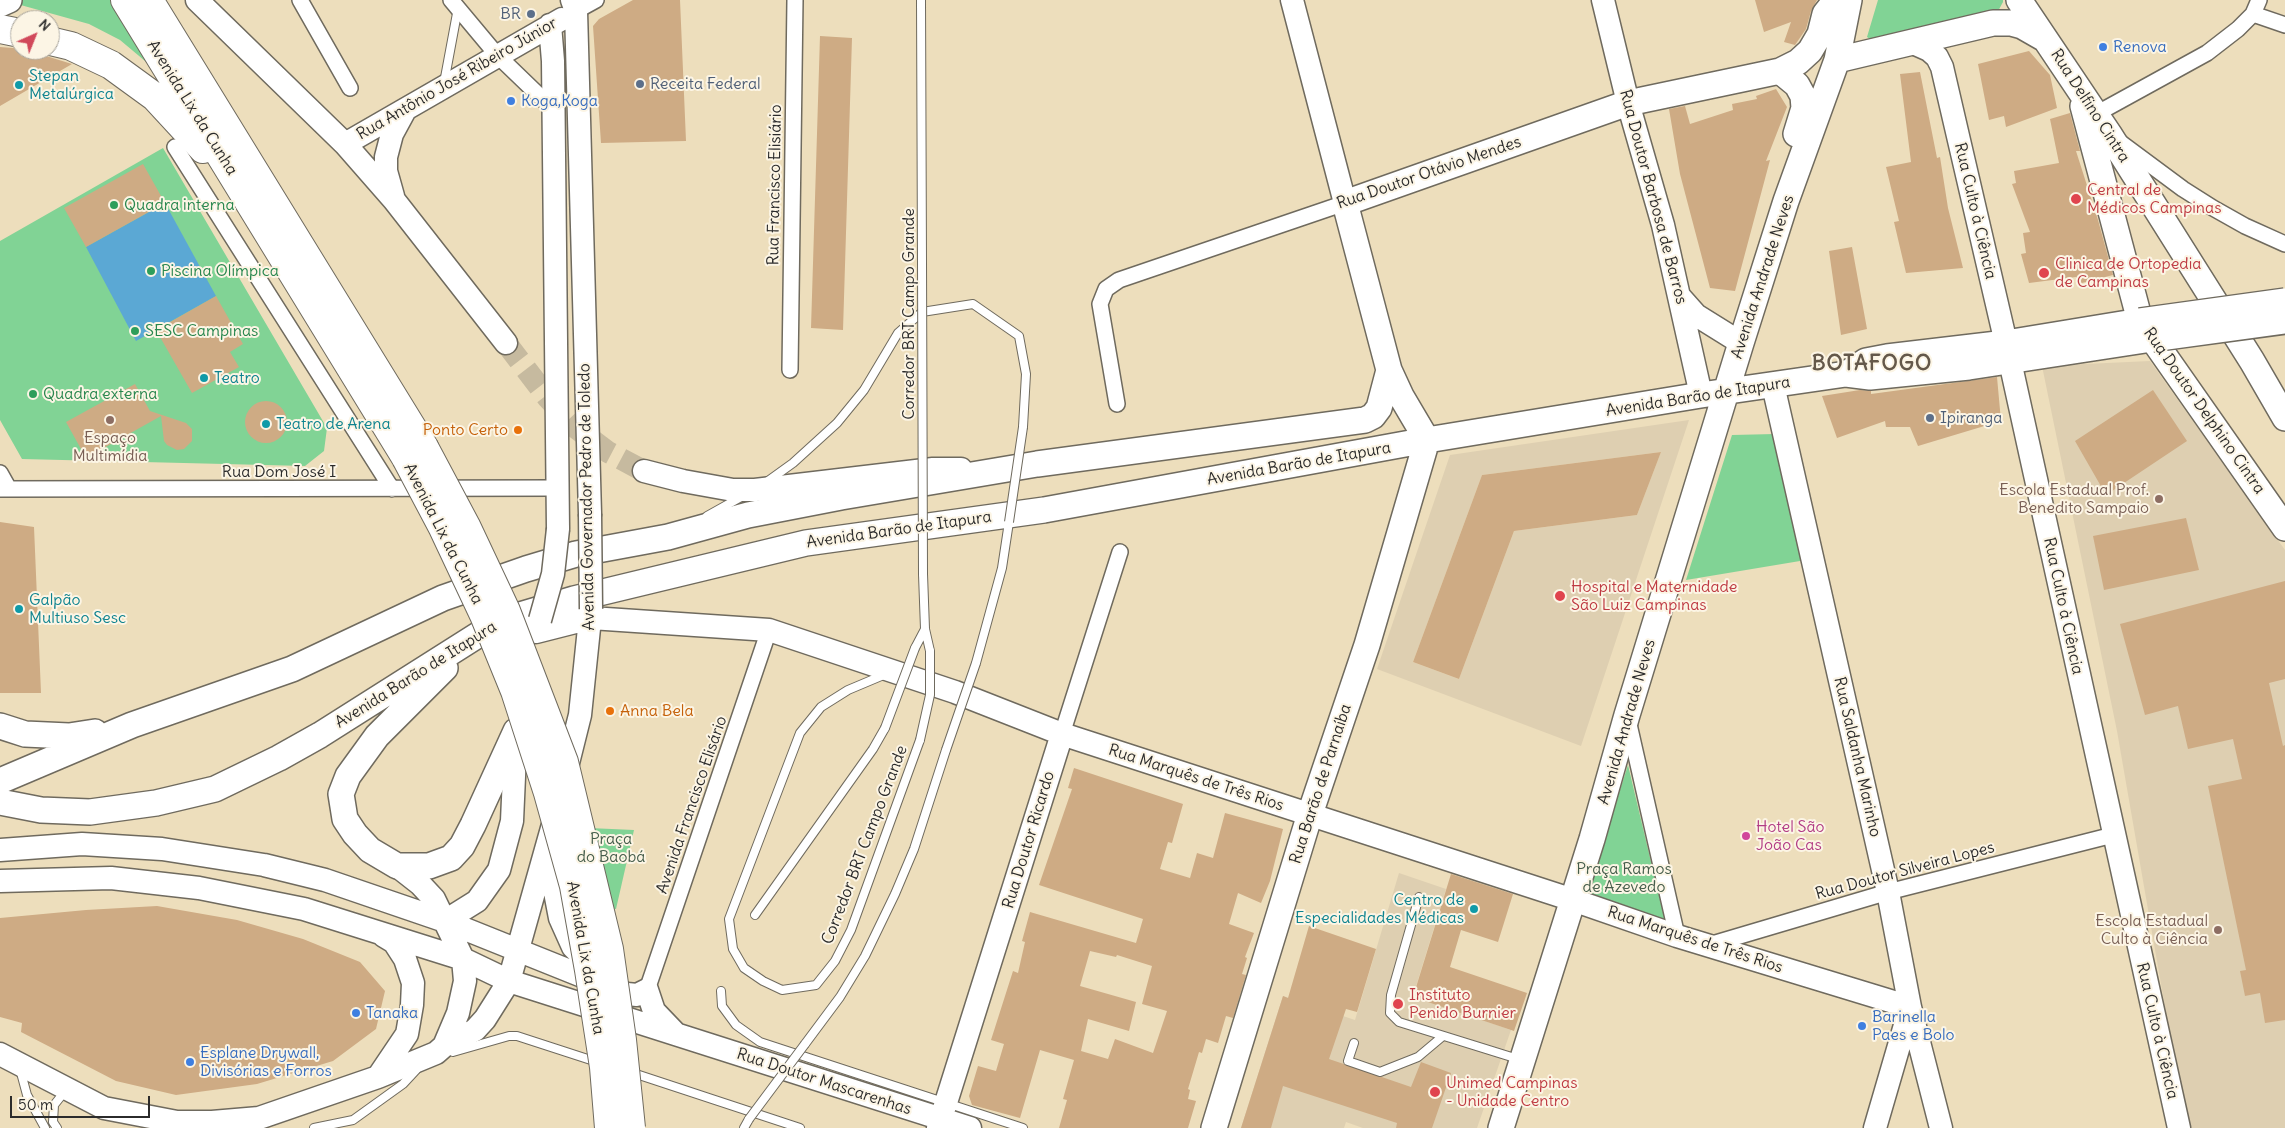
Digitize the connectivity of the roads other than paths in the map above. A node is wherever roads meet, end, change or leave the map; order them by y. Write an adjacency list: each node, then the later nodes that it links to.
1 (9, 0): 14 (main road)
2 (125, 0): 39 (highway, Avenida Lix da Cunha)
3 (149, 0): 55 (highway, Avenida Lix da Cunha)
4 (197, 0): 33 (main road)
5 (300, 0): 26 (street)
6 (596, 0): 16 (street, Rua Antônio José Ribeiro Júnior)
7 (795, 0): 47 (street, Rua Francisco Elisiário)
8 (921, 0): 69 (lane, Corredor BRT Campo Grande, bridge)
9 (1292, 0): 37 (main road)
10 (1603, 0): 29 (main road, Rua Doutor Barbosa de Barros)
11 (1836, 0): 25 (main road, Rua Doutor Otávio Mendes)
12 (1849, 0): 24 (main road, Avenida Andrade Neves)
13 (2019, 0): 20 (main road, Rua Delfino Cintra)
14 (0, 4)
15 (455, 4): 23 (street); 27 (lane)
16 (574, 6): 19 (main road, Rua Antônio José Ribeiro Júnior); 66 (main road, Avenida Governador Pedro de Toledo, bridge)
17 (2256, 7): 18 (street); 32 (street)
18 (2285, 24)
19 (550, 26): 23 (main road, Rua Antônio José Ribeiro Júnior); 31 (main road, Avenida Governador Pedro de Toledo)
20 (2045, 39): 21 (main road); 28 (main road, Rua Delfino Cintra)
21 (1911, 42): 24 (main road); 46 (main road, Rua Culto à Ciência)
22 (60, 43): 39 (highway)
23 (497, 55): 27 (main road, Rua Antônio José Ribeiro Júnior); 31 (street)
24 (1837, 60): 36 (main road, Avenida Andrade Neves)
25 (1780, 71): 29 (main road, Rua Doutor Otávio Mendes); 36 (main road)
26 (350, 88)
27 (443, 88): 30 (main road, Rua Antônio José Ribeiro Júnior)
28 (2078, 88): 32 (main road, Rua Delfino Cintra); 43 (main road, Rua Doutor Delphino Cintra)
29 (1628, 103): 37 (main road, Rua Doutor Otávio Mendes); 40 (main road, Rua Doutor Barbosa de Barros)
30 (405, 110): 33 (main road, Rua Antônio José Ribeiro Júnior); 35 (main road)
31 (554, 110): 59 (main road, Avenida Governador Pedro de Toledo)
32 (2102, 124): 38 (street); 53 (main road, Rua Delfino Cintra)
33 (344, 144): 35 (main road)
34 (175, 147): 61 (street)
35 (394, 200): 44 (main road)
36 (1786, 201): 45 (main road, Avenida Andrade Neves)
37 (1345, 203): 48 (main road); 52 (street, Rua Doutor Otávio Mendes)
38 (2285, 244)
39 (289, 264): 55 (highway, Avenida Lix da Cunha)
40 (1680, 297): 45 (main road); 51 (main road, Rua Doutor Barbosa de Barros)
41 (2285, 301): 43 (main road, Avenida Barão de Itapura, bridge)
42 (2285, 321): 43 (main road, Avenida Barão de Itapura, bridge)
43 (2146, 330): 46 (main road, Avenida Barão de Itapura); 63 (main road, Rua Doutor Delphino Cintra)
44 (506, 343)
45 (1741, 343): 50 (main road, Avenida Andrade Neves)
46 (2008, 352): 49 (main road, Avenida Barão de Itapura); 81 (main road, Rua Culto à Ciência)
47 (790, 370)
48 (1389, 370): 54 (main road); 58 (main road, Avenida Barão de Itapura)
49 (1773, 385): 50 (main road, Avenida Barão de Itapura); 85 (main road, Rua Saldanha Marinho)
50 (1726, 391): 51 (main road, Avenida Barão de Itapura); 72 (main road, Avenida Andrade Neves)
51 (1700, 395): 54 (main road, Avenida Barão de Itapura)
52 (1117, 404)
53 (2285, 418)
54 (1427, 440): 67 (main road, Avenida Barão de Itapura); 80 (main road, Rua Barão de Parnaíba)
55 (415, 453): 115 (highway, Avenida Lix da Cunha, bridge); 116 (highway, Avenida Lix da Cunha, bridge)
56 (644, 470): 62 (main road)
57 (0, 473): 60 (street)
58 (978, 475): 62 (main road); 64 (main road, Avenida Barão de Itapura)
59 (558, 488): 61 (street, Rua Dom José I); 68 (main road, Avenida Governador Pedro de Toledo, bridge)
60 (5, 489): 61 (street, Rua Dom José I)
61 (392, 489)
62 (755, 490): 64 (lane); 117 (lane, bridge)
63 (2285, 528)
64 (668, 537): 73 (main road, Avenida Barão de Itapura)
65 (1120, 552): 76 (street, Rua Doutor Ricardo)
66 (591, 613): 68 (main road, Rua Marquês de Três Rios); 70 (main road, Rua Marquês de Três Rios); 79 (main road, Avenida Governador Pedro de Toledo)
67 (500, 621): 78 (main road, Avenida Barão de Itapura); 83 (main road)
68 (538, 626): 75 (main road, Avenida Governador Pedro de Toledo)
69 (925, 629): 71 (lane, Corredor BRT Campo Grande, bridge); 88 (lane, Corredor BRT Campo Grande, bridge)
70 (769, 630): 71 (main road, Rua Marquês de Três Rios); 97 (street, Avenida Francisco Elisário)
71 (890, 672): 76 (main road, Rua Marquês de Três Rios)
72 (1627, 715): 87 (main road, Avenida Andrade Neves); 91 (street)
73 (132, 725): 74 (main road); 77 (main road)
74 (0, 726)
75 (516, 731): 83 (main road); 89 (main road, Avenida Governador Pedro de Toledo)
76 (1062, 734): 80 (main road, Rua Marquês de Três Rios); 110 (main road, Rua Doutor Ricardo)
77 (8, 778)
78 (0, 802)
79 (558, 804): 93 (main road, Avenida Governador Pedro de Toledo); 96 (main road)
80 (1310, 814): 87 (main road, Rua Marquês de Três Rios); 121 (main road, Rua Barão de Parnaíba)
81 (2113, 835): 85 (street, Rua Doutor Silveira Lopes); 125 (main road, Rua Culto à Ciência)
82 (0, 850): 89 (main road)
83 (397, 866): 89 (main road)
84 (0, 881): 90 (main road, Rua Doutor Mascarenhas)
85 (1888, 892): 92 (street, Rua Doutor Silveira Lopes); 99 (main road, Rua Saldanha Marinho)
86 (1419, 897): 101 (lane)
87 (1573, 900): 91 (main road, Rua Marquês de Três Rios); 105 (main road, Avenida Andrade Neves)
88 (755, 915)
89 (445, 921): 93 (main road); 94 (main road)
90 (382, 934): 94 (main road, Rua Doutor Mascarenhas); 107 (main road)
91 (1677, 936): 92 (main road, Rua Marquês de Três Rios)
92 (1708, 946): 99 (main road, Rua Marquês de Três Rios)
93 (518, 949): 95 (main road, Avenida Governador Pedro de Toledo); 96 (main road)
94 (463, 960): 95 (main road, Rua Doutor Mascarenhas); 103 (main road)
95 (508, 981): 100 (main road, Rua Doutor Mascarenhas); 103 (main road, Avenida Governador Pedro de Toledo)
96 (613, 988): 97 (main road)
97 (648, 990): 100 (main road)
98 (721, 991): 110 (lane)
99 (1910, 1007): 123 (main road); 124 (main road, Rua Saldanha Marinho)
100 (678, 1036): 110 (main road, Rua Doutor Mascarenhas)
101 (1443, 1036): 102 (lane); 105 (lane)
102 (1354, 1043)
103 (436, 1052): 107 (main road, Avenida Governador Pedro de Toledo); 114 (lane); 118 (lane)
104 (0, 1054): 106 (main road, Avenida Governador Pedro de Toledo)
105 (1523, 1060): 122 (main road, Avenida Andrade Neves)
106 (19, 1064): 108 (main road, Avenida Governador Pedro de Toledo); 112 (lane)
107 (378, 1077): 109 (main road, Avenida Governador Pedro de Toledo)
108 (67, 1089): 109 (main road, Avenida Governador Pedro de Toledo); 113 (lane)
109 (104, 1108): 111 (lane)
110 (942, 1117): 119 (main road, Rua Doutor Mascarenhas); 120 (lane)
111 (150, 1126)
112 (45, 1128)
113 (57, 1128)
114 (314, 1128)
115 (609, 1128)
116 (631, 1128)
117 (744, 1128)
118 (800, 1128)
119 (970, 1128)
120 (1023, 1128)
121 (1214, 1128)
122 (1501, 1128)
123 (1875, 1128)
124 (1940, 1128)
125 (2179, 1128)

